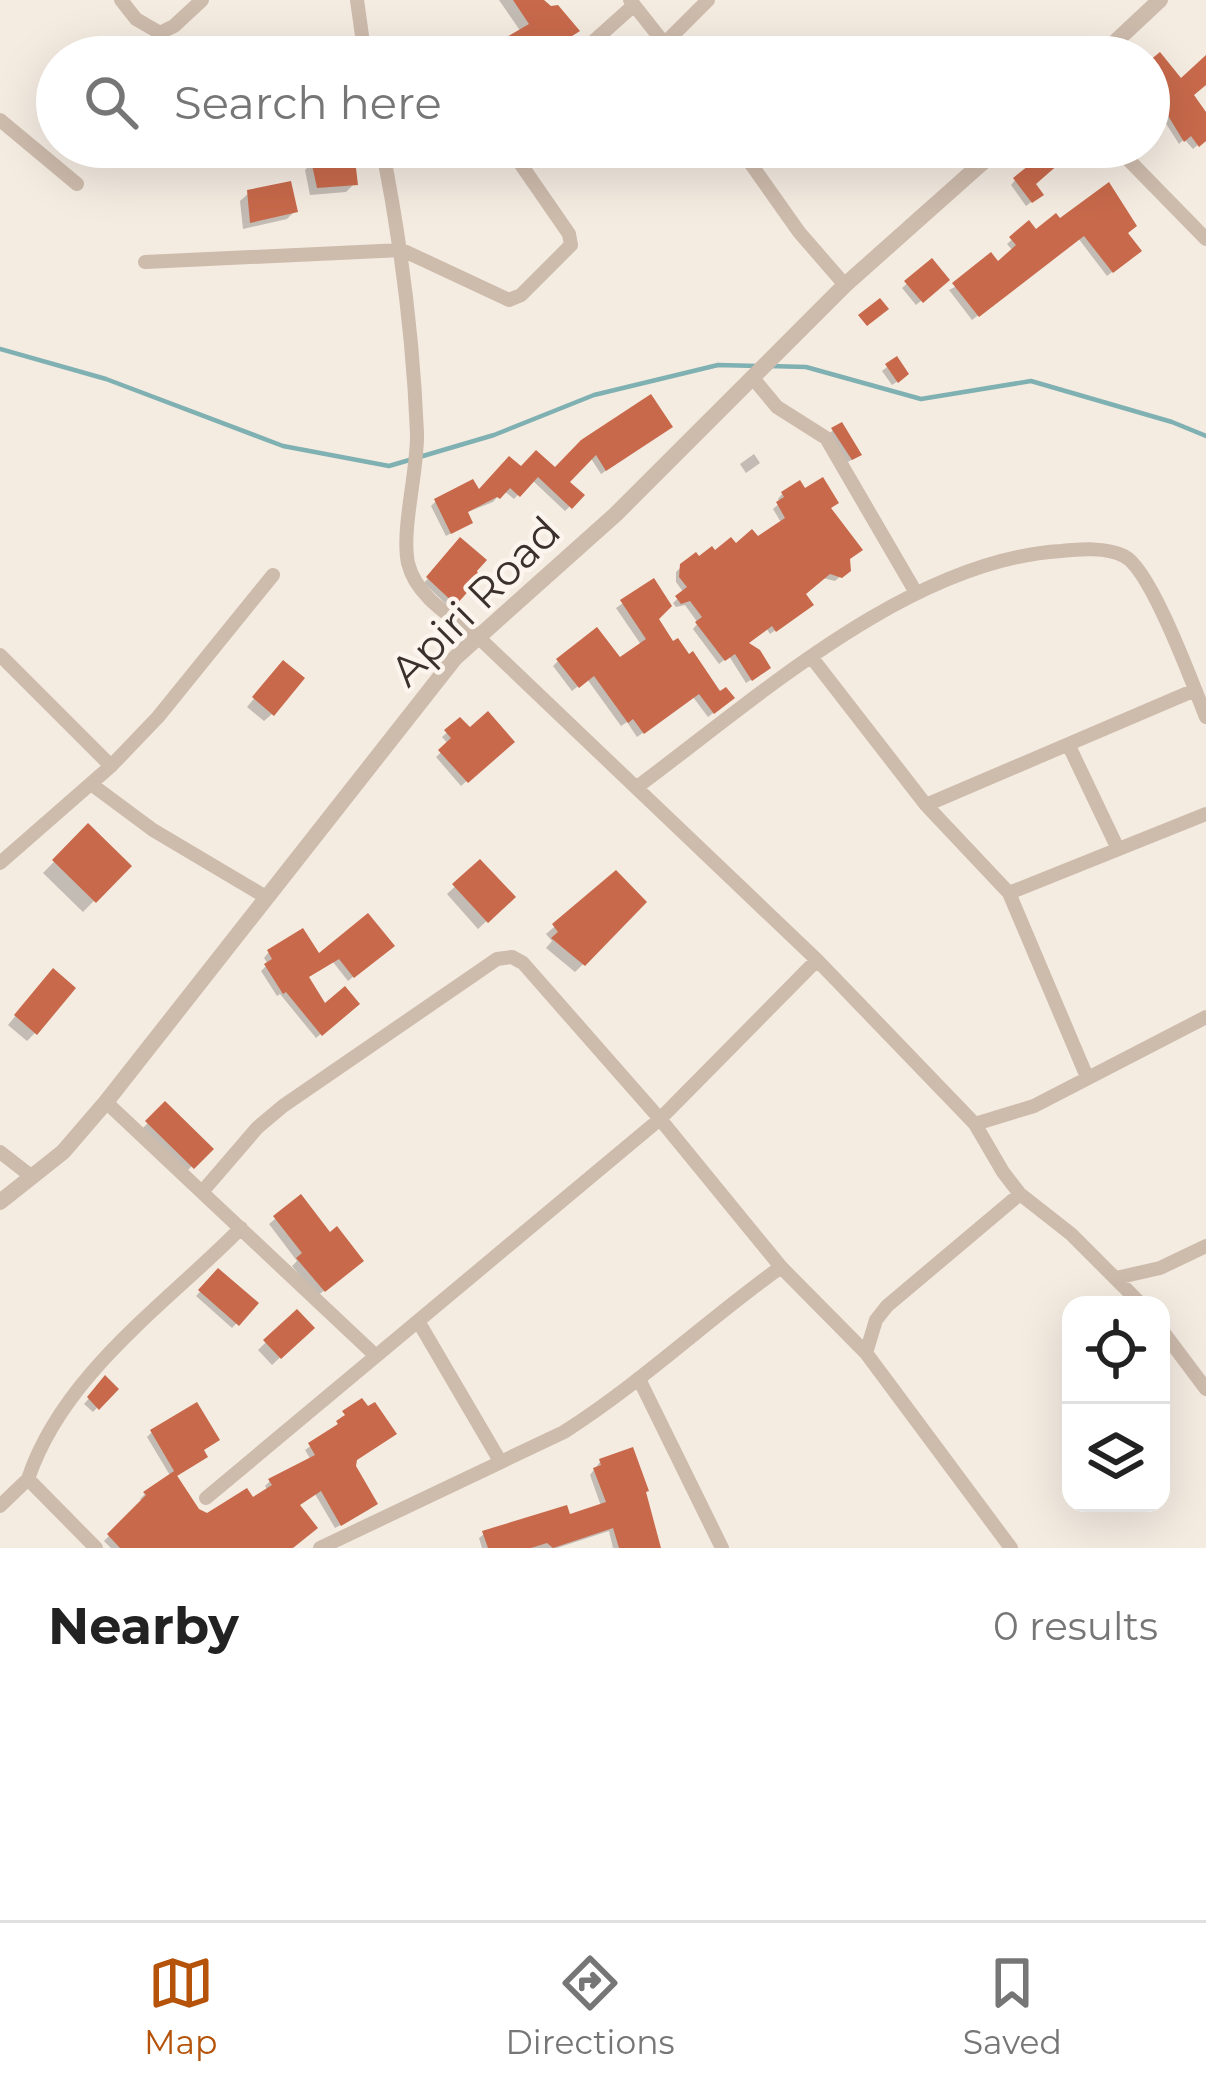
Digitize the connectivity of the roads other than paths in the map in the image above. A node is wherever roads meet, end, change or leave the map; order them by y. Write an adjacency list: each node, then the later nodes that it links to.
1 (121, 0): 2 (street)
2 (202, 0)
3 (358, 0): 7 (street)
4 (708, 0): 10 (street)
5 (1160, 0): 11 (street)
6 (632, 3): 8 (street); 9 (street)
7 (362, 36)
8 (598, 36)
9 (659, 36)
10 (672, 36)
11 (1121, 36)
12 (0, 120): 13 (street)
13 (36, 150)
14 (58, 168): 20 (street)
15 (386, 168): 22 (street)
16 (523, 168): 22 (street)
17 (754, 168): 24 (street)
18 (976, 168): 24 (street, Apiri Road)
19 (1137, 168): 21 (street)
20 (77, 184)
21 (1206, 239)
22 (403, 250): 23 (street); 28 (street)
23 (145, 262)
24 (845, 285): 25 (street, Apiri Road)
25 (752, 377): 27 (street); 28 (street, Apiri Road)
26 (273, 575): 34 (street)
27 (915, 591): 30 (street); 31 (street)
28 (477, 636): 36 (street); 42 (street, Apiri Road)
29 (0, 655): 34 (street)
30 (812, 658): 36 (street); 37 (street)
31 (1195, 690): 32 (street); 33 (street)
32 (1206, 717)
33 (1069, 746): 37 (street); 39 (street)
34 (111, 766): 35 (street)
35 (91, 784): 40 (street); 42 (street)
36 (637, 787): 43 (street)
37 (926, 805): 41 (street)
38 (1206, 814): 39 (street)
39 (1118, 849): 41 (street)
40 (0, 863)
41 (1009, 893): 45 (street)
42 (266, 897): 46 (street, Apiri Road)
43 (817, 960): 47 (street); 48 (street)
44 (1206, 1017): 45 (street)
45 (1088, 1077): 48 (street)
46 (106, 1102): 50 (street, Apiri Road); 51 (street)
47 (660, 1119): 51 (street); 56 (street); 59 (street)
48 (975, 1124): 52 (street)
49 (0, 1152): 50 (street)
50 (31, 1177): 53 (street, Apiri Road)
51 (202, 1192): 54 (street)
52 (1020, 1194): 57 (street); 61 (street)
53 (0, 1202)
54 (242, 1228): 62 (street); 66 (street)
55 (1206, 1246): 57 (street)
56 (781, 1267): 61 (street); 63 (street)
57 (1116, 1279): 58 (street)
58 (1133, 1296)
59 (418, 1321): 62 (street); 65 (street)
60 (1170, 1341): 64 (street)
61 (866, 1353): 72 (street)
62 (376, 1356): 67 (street)
63 (639, 1379): 65 (street); 71 (street)
64 (1206, 1388)
65 (500, 1461): 70 (street)
66 (28, 1479): 68 (street); 69 (street)
67 (206, 1498)
68 (0, 1506)
69 (96, 1548)
70 (320, 1548)
71 (722, 1548)
72 (1010, 1548)

